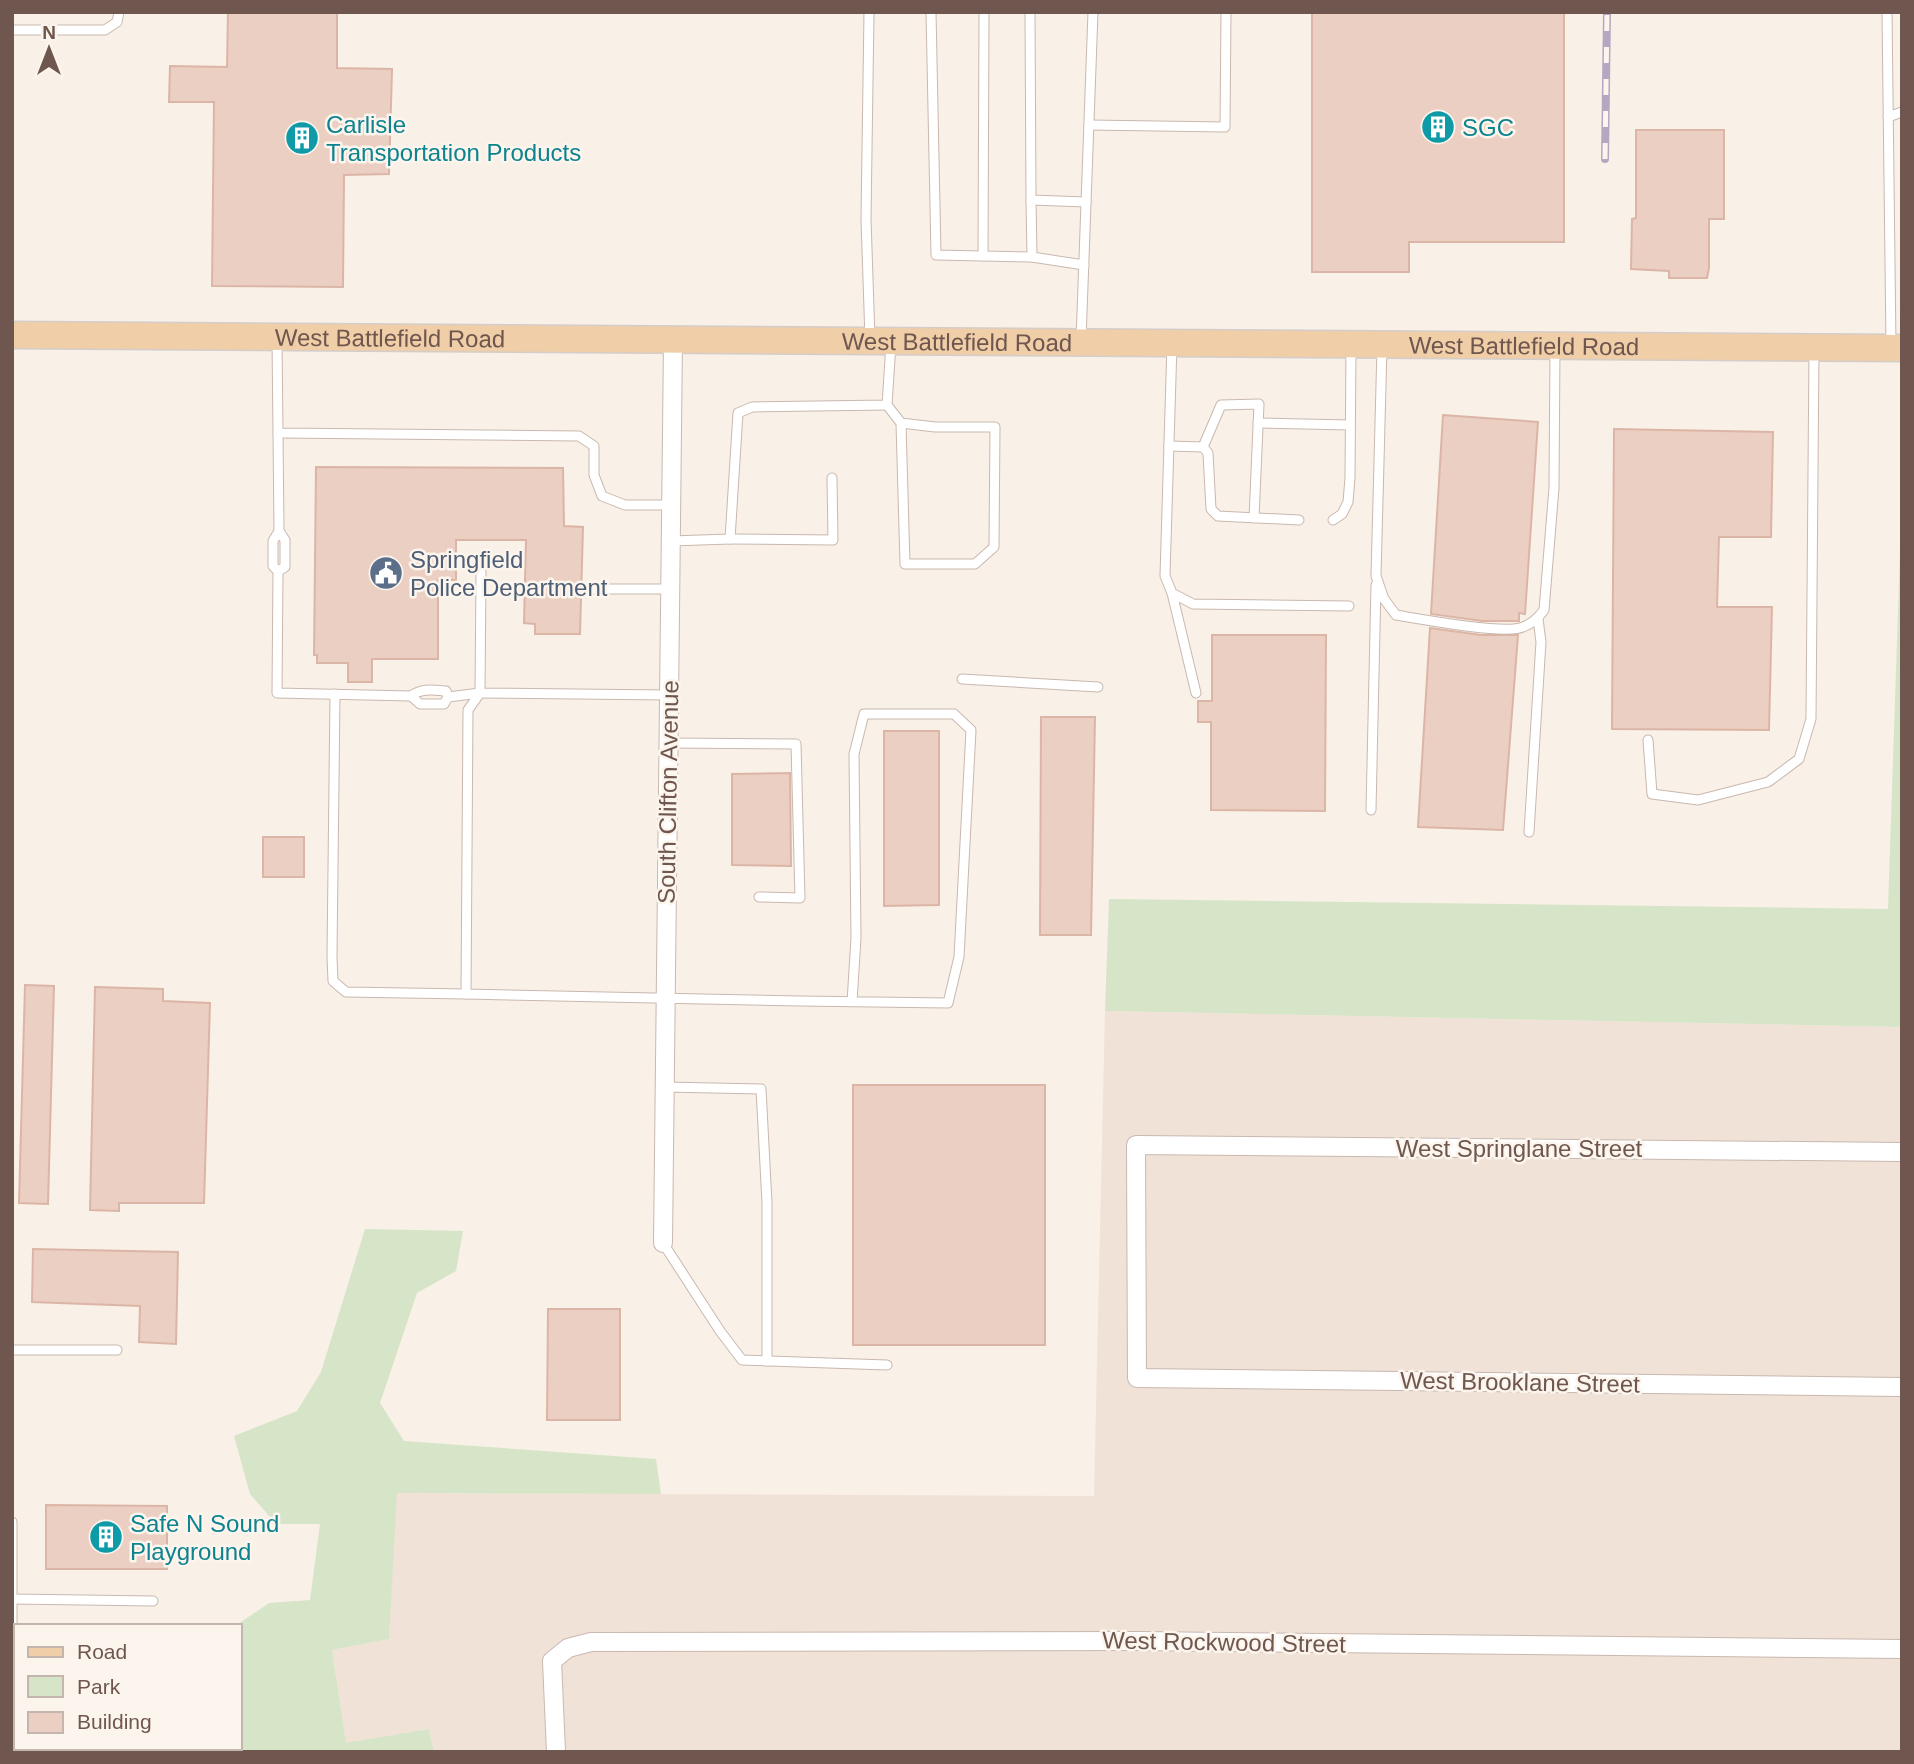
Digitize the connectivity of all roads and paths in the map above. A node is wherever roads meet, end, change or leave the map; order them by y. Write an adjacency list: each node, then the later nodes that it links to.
1 (119, 12): 9 (lane)
2 (869, 12): 21 (lane)
3 (931, 12): 15 (lane)
4 (984, 12): 15 (lane)
5 (1030, 12): 13 (lane)
6 (1093, 12): 12 (lane)
7 (1226, 12): 12 (lane)
8 (1887, 12): 11 (lane)
9 (12, 30)
10 (1902, 112): 11 (lane)
11 (1888, 117): 28 (lane)
12 (1089, 125): 14 (lane)
13 (1031, 200): 14 (lane); 16 (lane)
14 (1086, 202): 17 (lane)
15 (983, 256): 16 (lane)
16 (1032, 257): 17 (lane)
17 (1084, 265): 22 (lane)
18 (12, 335): 19 (main road, West Battlefield Road)
19 (277, 337): 20 (main road, West Battlefield Road); 33 (lane)
20 (673, 341): 21 (main road, West Battlefield Road); 37 (street, South Clifton Avenue)
21 (881, 341): 22 (main road, West Battlefield Road); 29 (lane)
22 (1081, 342): 23 (main road, West Battlefield Road)
23 (1172, 343): 24 (main road, West Battlefield Road); 34 (lane)
24 (1351, 344): 25 (main road, West Battlefield Road); 32 (lane)
25 (1382, 344): 26 (main road, West Battlefield Road); 44 (lane)
26 (1555, 346): 27 (main road, West Battlefield Road); 49 (lane)
27 (1814, 348): 28 (main road, West Battlefield Road); 56 (lane)
28 (1897, 348)
29 (887, 405): 30 (lane); 41 (lane)
30 (901, 423): 30 (lane)
31 (1258, 423): 32 (lane); 35 (lane); 38 (lane)
32 (1350, 429): 40 (lane)
33 (278, 433): 37 (lane); 54 (lane)
34 (1169, 446): 35 (lane); 47 (lane)
35 (1203, 447): 38 (lane)
36 (832, 478): 41 (lane)
37 (672, 505): 42 (street, South Clifton Avenue)
38 (1254, 518): 39 (lane)
39 (1299, 520)
40 (1333, 520)
41 (730, 539): 42 (lane)
42 (671, 541): 46 (street, South Clifton Avenue)
43 (481, 572): 52 (lane)
44 (1376, 576): 49 (lane); 58 (lane)
45 (588, 589): 46 (lane)
46 (671, 589): 55 (street, South Clifton Avenue)
47 (1172, 593): 48 (lane); 53 (lane)
48 (1349, 606)
49 (1538, 619): 59 (lane)
50 (962, 679): 51 (lane)
51 (1098, 687)
52 (480, 693): 54 (lane); 55 (lane); 61 (lane)
53 (1196, 693)
54 (335, 694): 61 (lane)
55 (669, 695): 57 (street, South Clifton Avenue)
56 (1648, 740)
57 (669, 743): 60 (lane); 62 (street, South Clifton Avenue)
58 (1371, 810)
59 (1529, 832)
60 (759, 897)
61 (466, 994): 62 (lane)
62 (666, 998): 63 (lane); 64 (street, South Clifton Avenue)
63 (852, 1002): 63 (lane)
64 (665, 1087): 66 (street, South Clifton Avenue); 69 (lane)
65 (1902, 1152): 71 (street, West Springlane Street)
66 (663, 1243): 69 (lane)
67 (12, 1350): 68 (lane)
68 (117, 1350)
69 (767, 1361): 70 (lane)
70 (887, 1365)
71 (1138, 1378): 72 (street, West Brooklane Street)
72 (1902, 1387)
73 (12, 1522): 74 (lane)
74 (13, 1599): 75 (lane); 77 (lane)
75 (153, 1601)
76 (1902, 1649): 78 (street, West Rockwood Street)
77 (14, 1712)
78 (556, 1752)

